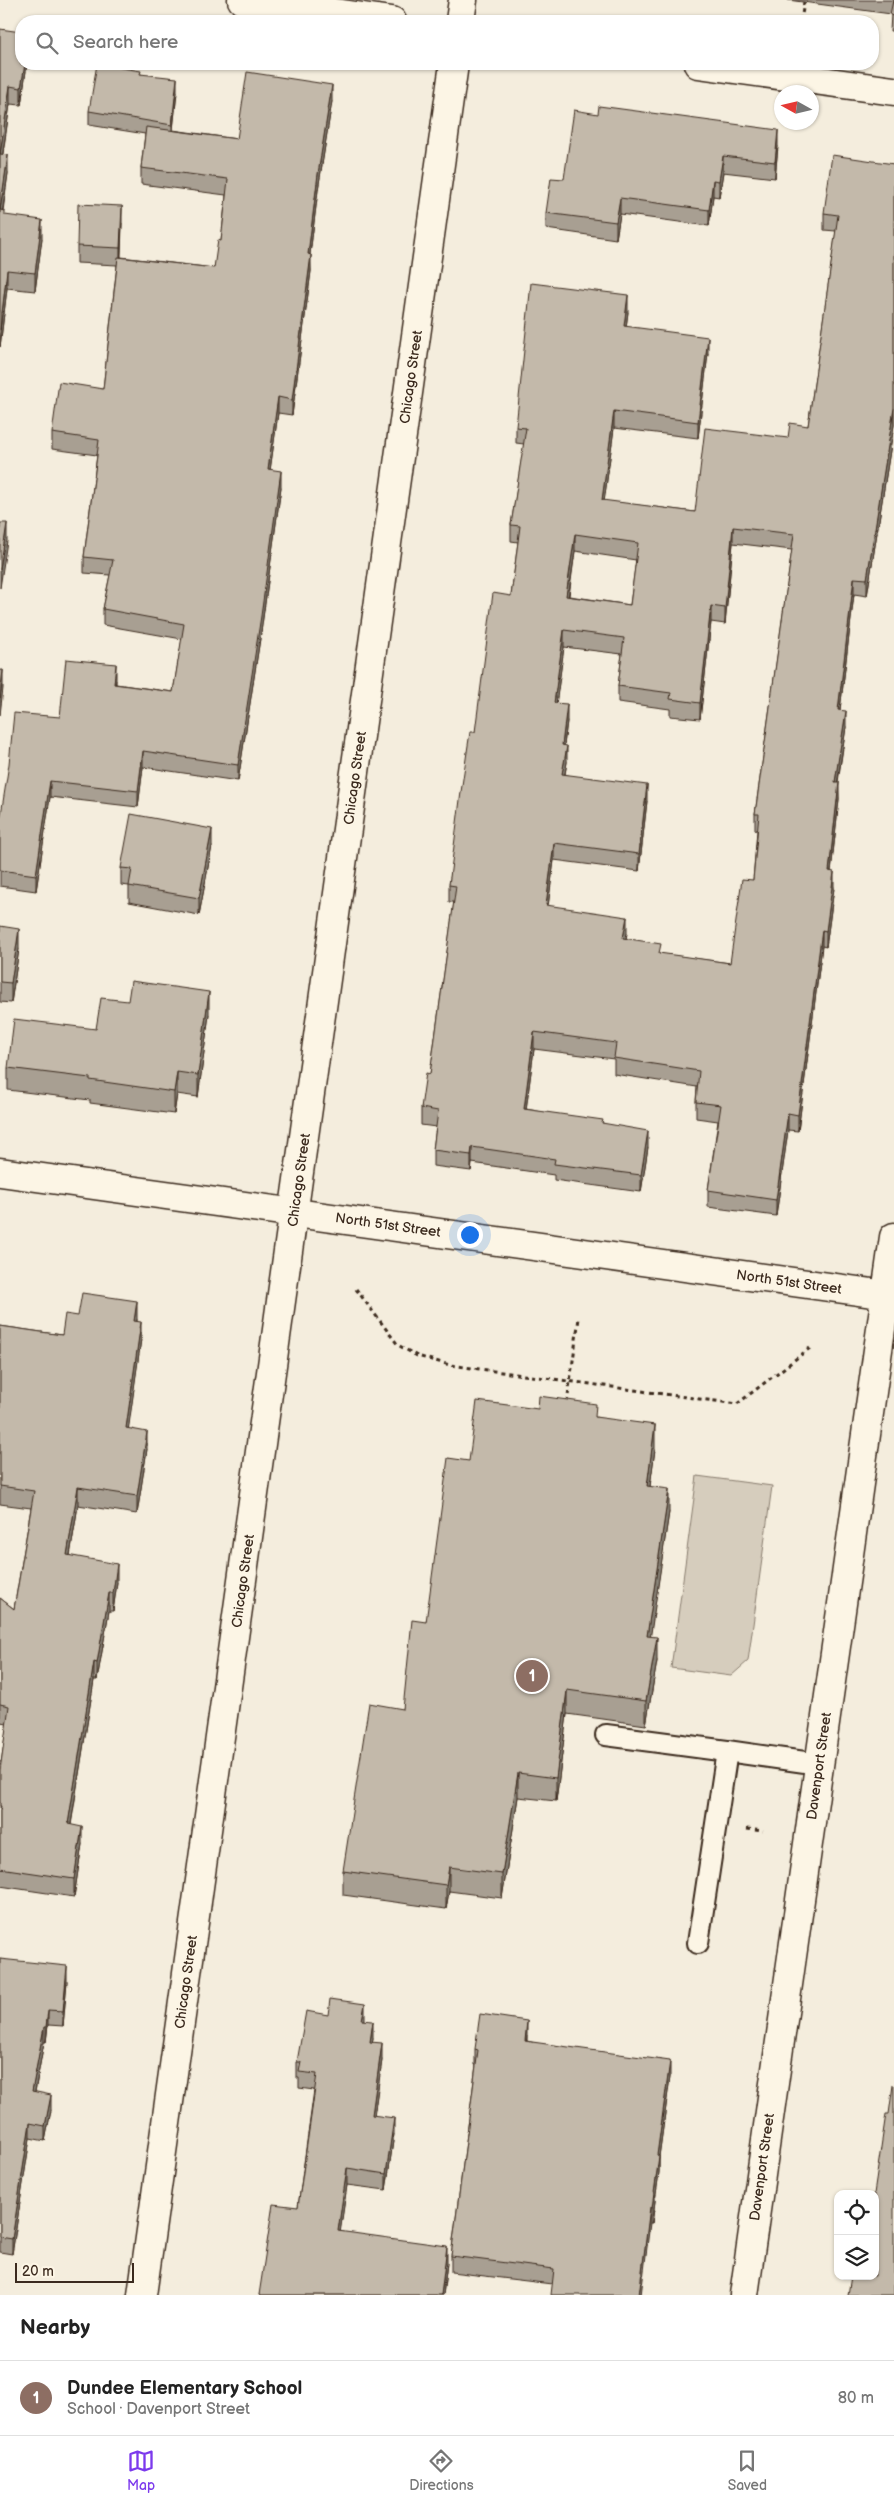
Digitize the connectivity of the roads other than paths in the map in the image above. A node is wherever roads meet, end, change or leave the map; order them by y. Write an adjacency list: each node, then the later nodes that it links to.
1 (242, 0): 3 (street)
2 (463, 0): 4 (street)
3 (349, 15)
4 (461, 15)
5 (453, 70): 9 (street, Chicago Street)
6 (742, 70): 7 (street)
7 (894, 91)
8 (0, 1172): 9 (street, North 51st Street)
9 (295, 1212): 11 (street, North 51st Street); 16 (street, Chicago Street)
10 (894, 1237): 11 (street, Davenport Street)
11 (890, 1296): 14 (street, Davenport Street)
12 (606, 1735): 13 (lane)
13 (727, 1751): 14 (lane); 15 (lane)
14 (819, 1764): 17 (street, Davenport Street)
15 (698, 1943)
16 (142, 2295)
17 (744, 2295)

